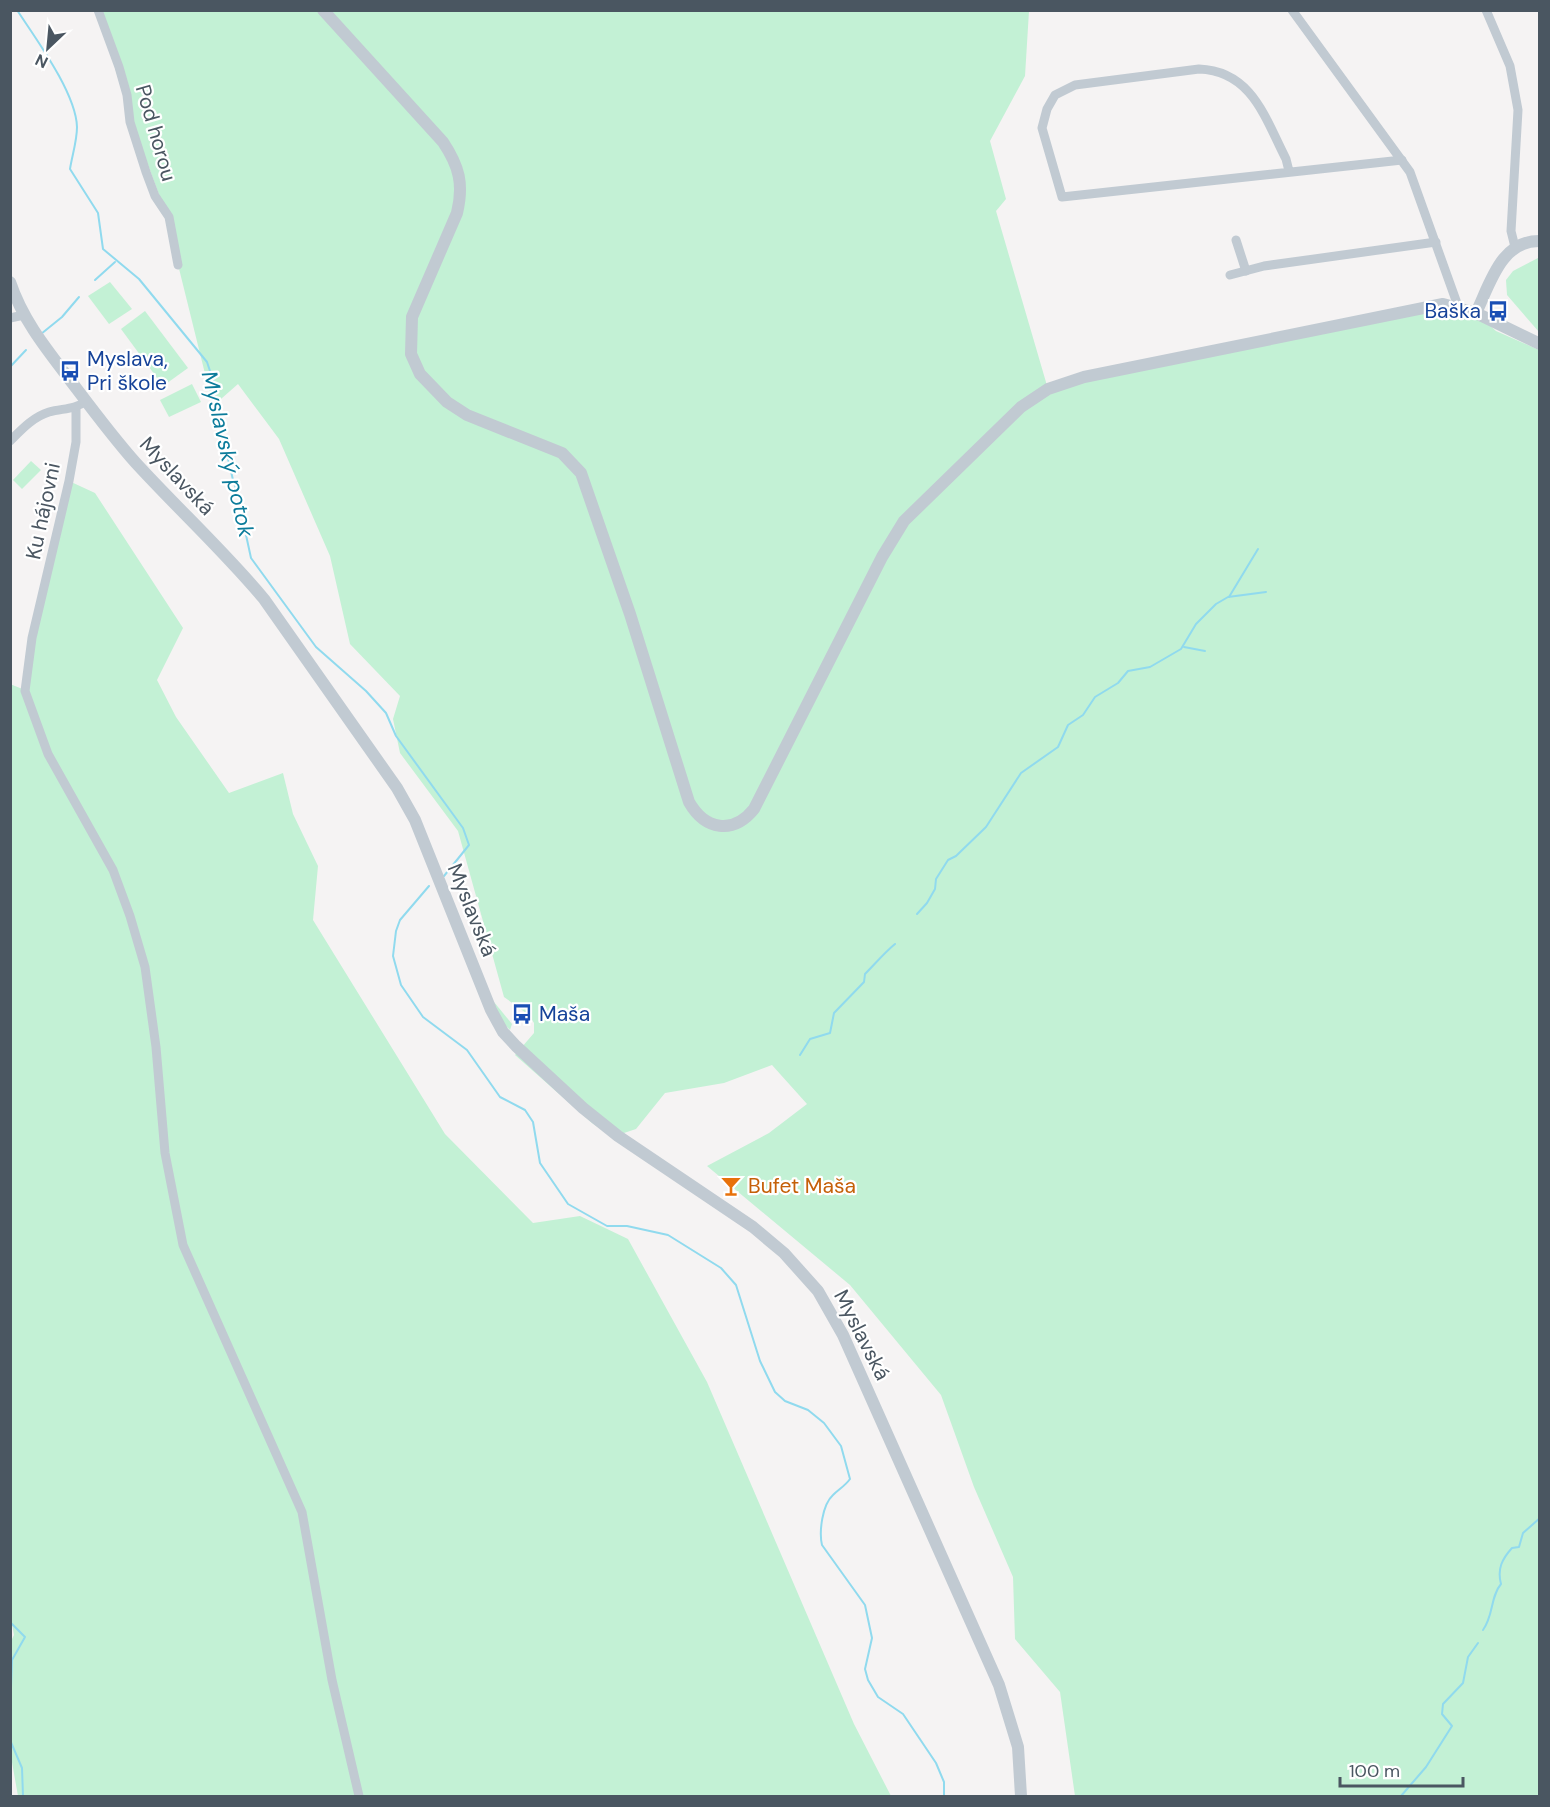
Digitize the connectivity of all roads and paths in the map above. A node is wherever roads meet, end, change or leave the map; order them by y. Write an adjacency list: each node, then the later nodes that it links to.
1 (98, 10): 11 (street, Pod horou)
2 (323, 10): 15 (street)
3 (1292, 10): 5 (street)
4 (1486, 10): 10 (street)
5 (1402, 160): 6 (street); 9 (street)
6 (1289, 171): 6 (street)
7 (1236, 240): 12 (street)
8 (1539, 241): 10 (street)
9 (1436, 242): 12 (street); 15 (street)
10 (1515, 247): 16 (street)
11 (178, 265)
12 (1246, 271): 13 (street)
13 (1230, 275)
14 (10, 282): 17 (street, Myslavská)
15 (1458, 306): 16 (street)
16 (1476, 313): 19 (street)
17 (24, 315): 18 (street); 20 (street, Myslavská)
18 (10, 318)
19 (1539, 344)
20 (81, 405): 21 (street); 22 (street, Ku hájovni); 23 (street, Myslavská)
21 (10, 441)
22 (359, 1797)
23 (1021, 1797)

